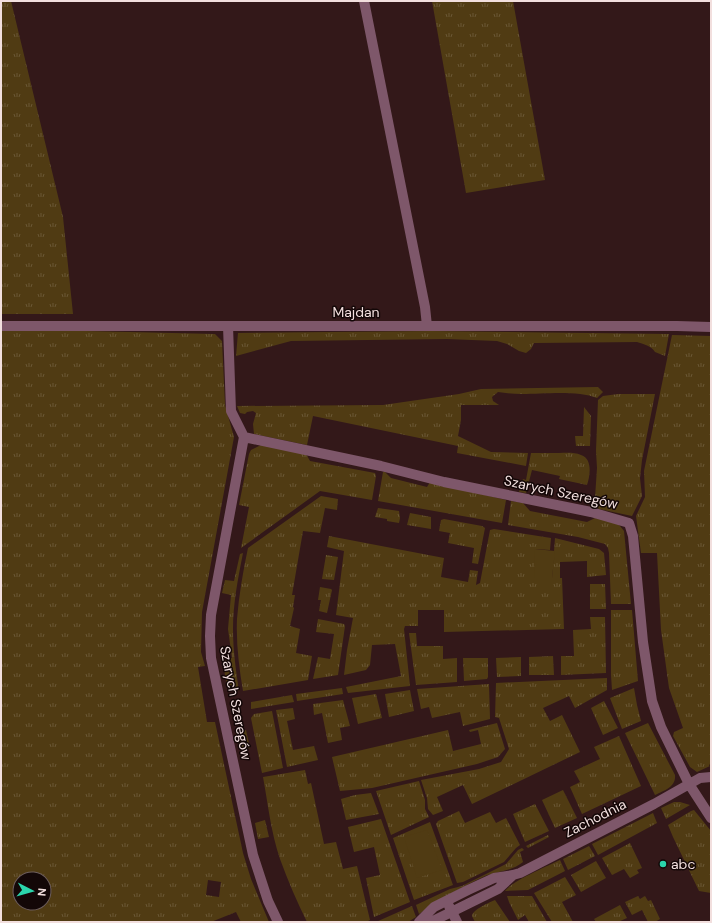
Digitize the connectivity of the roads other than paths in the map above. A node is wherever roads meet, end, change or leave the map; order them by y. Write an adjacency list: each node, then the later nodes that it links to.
1 (364, 1): 4 (street)
2 (1, 326): 3 (street, Majdan)
3 (228, 326): 4 (street, Majdan); 6 (street)
4 (427, 326): 5 (street, Majdan)
5 (711, 327)
6 (244, 437): 8 (street, Szarych Szeregów); 13 (street, Szarych Szeregów)
7 (711, 777): 8 (street)
8 (688, 784): 9 (street, Szarych Szeregów); 10 (street, Zachodnia)
9 (711, 818)
10 (513, 875): 11 (street, Zachodnia); 12 (street, Zachodnia)
11 (447, 901): 12 (street); 14 (street, Zachodnia)
12 (451, 911): 15 (street, Zachodnia); 16 (street)
13 (278, 922)
14 (419, 922)
15 (431, 922)
16 (457, 922)

